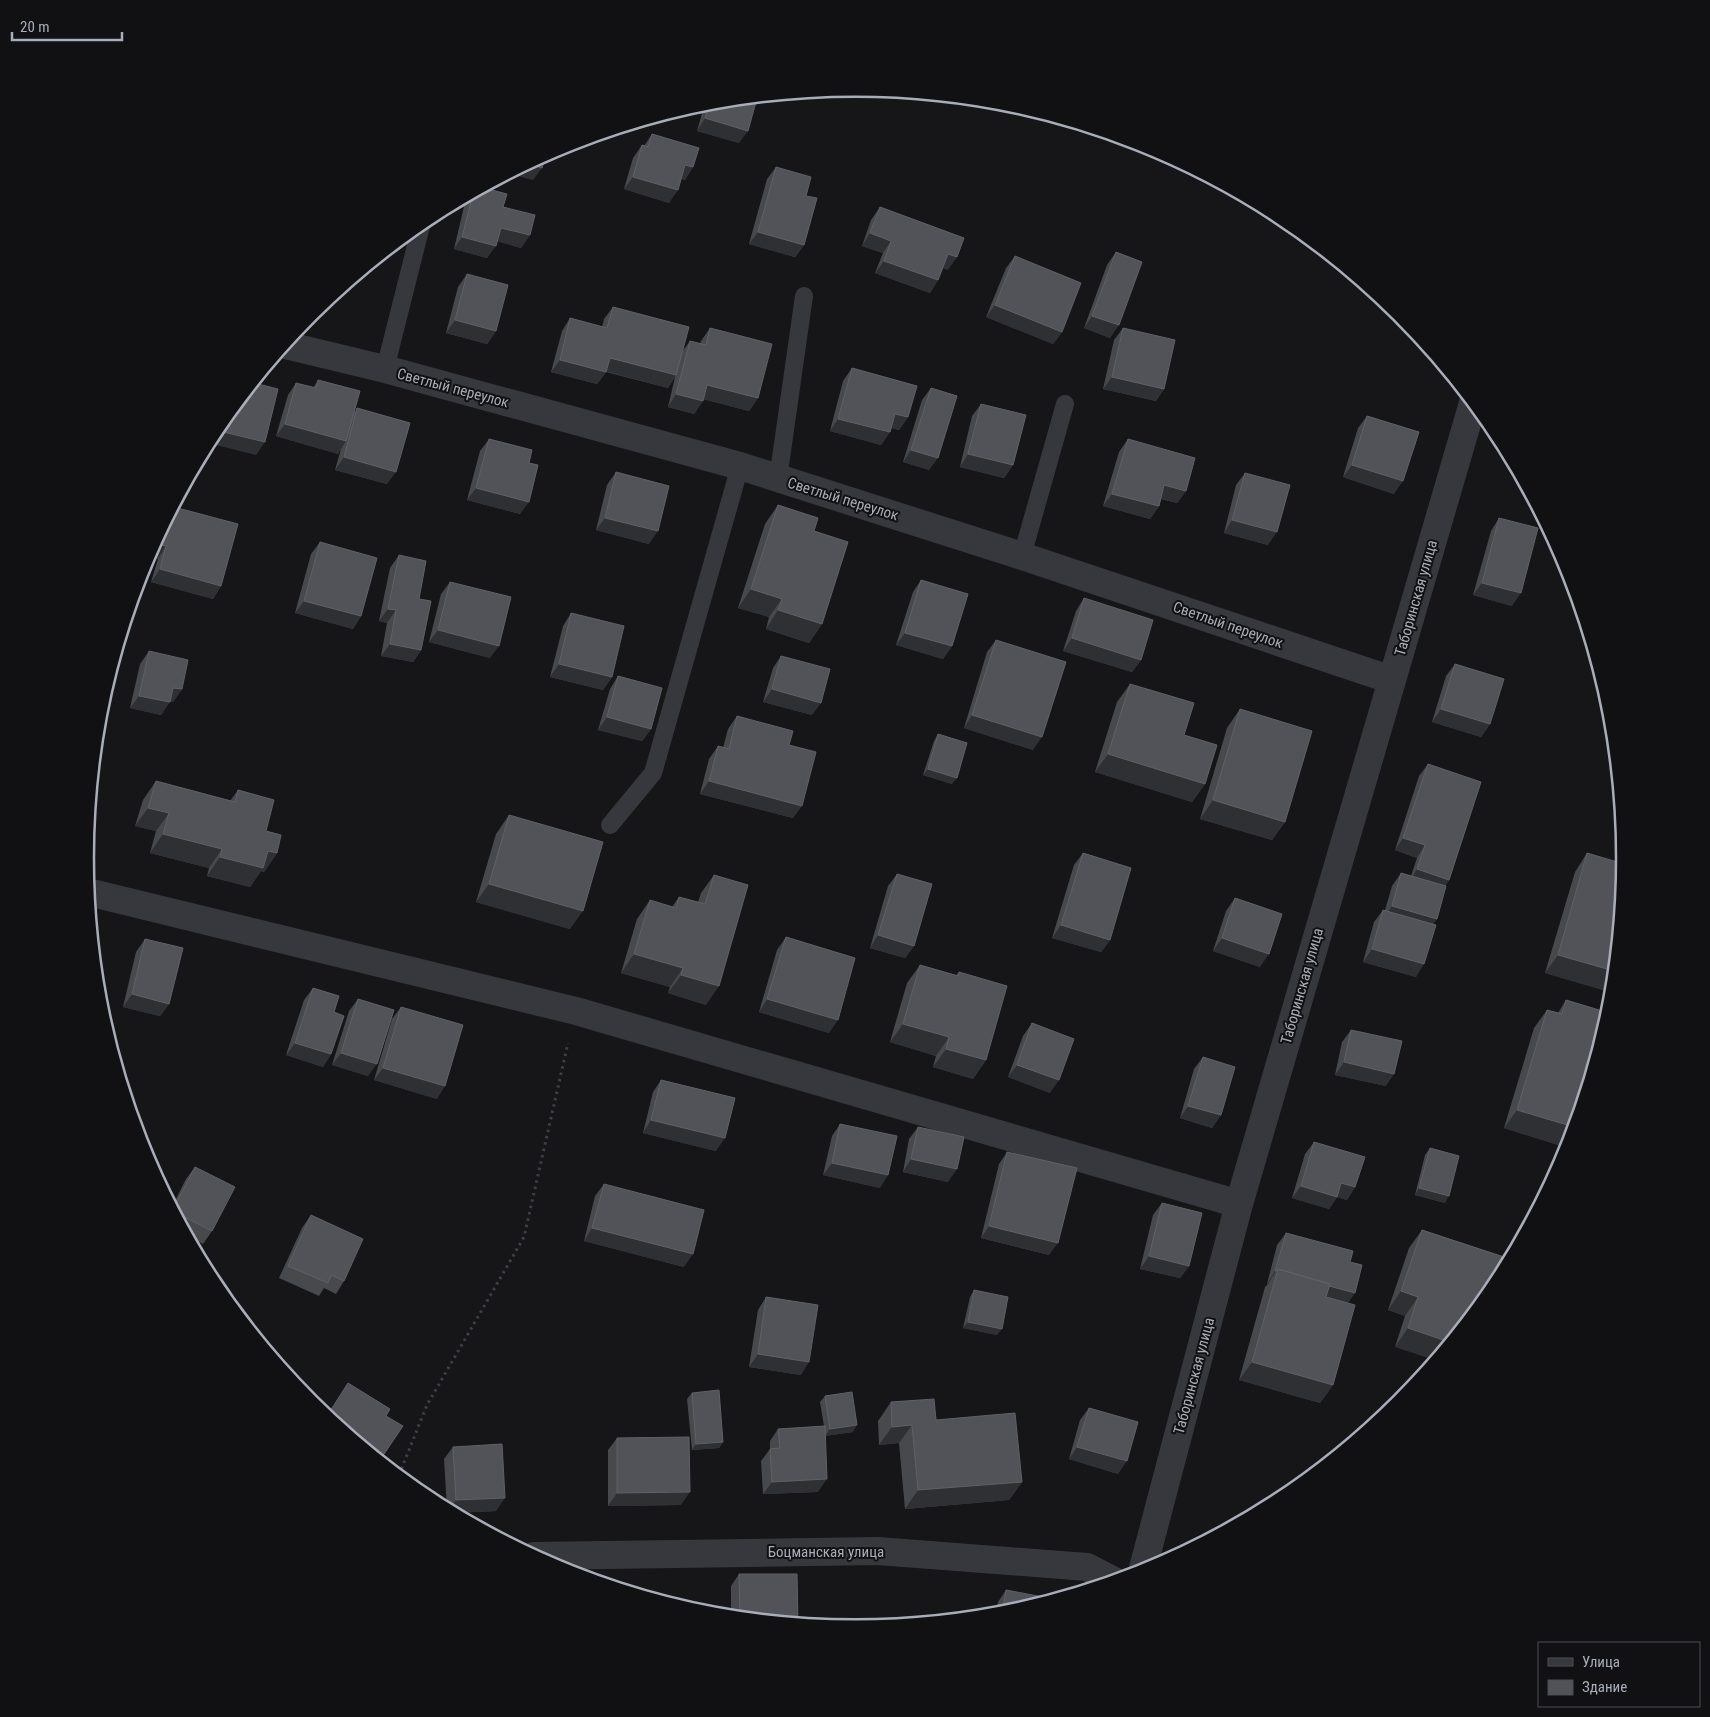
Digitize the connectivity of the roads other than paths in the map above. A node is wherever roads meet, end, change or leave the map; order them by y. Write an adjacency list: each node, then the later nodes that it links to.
1 (419, 236): 4 (lane)
2 (804, 296): 8 (lane)
3 (292, 347): 4 (street, Светлый переулок)
4 (385, 369): 7 (street, Светлый переулок)
5 (1065, 404): 9 (lane)
6 (1471, 412): 10 (street, Таборинская улица)
7 (740, 466): 8 (street, Светлый переулок); 11 (lane)
8 (778, 479): 9 (street, Светлый переулок)
9 (1022, 556): 10 (street, Светлый переулок)
10 (1392, 680): 13 (street, Таборинская улица)
11 (610, 825)
12 (95, 894): 13 (street)
13 (1239, 1204): 15 (street, Таборинская улица)
14 (550, 1556): 16 (street, Боцманская улица)
15 (1144, 1563)
16 (1106, 1577)

